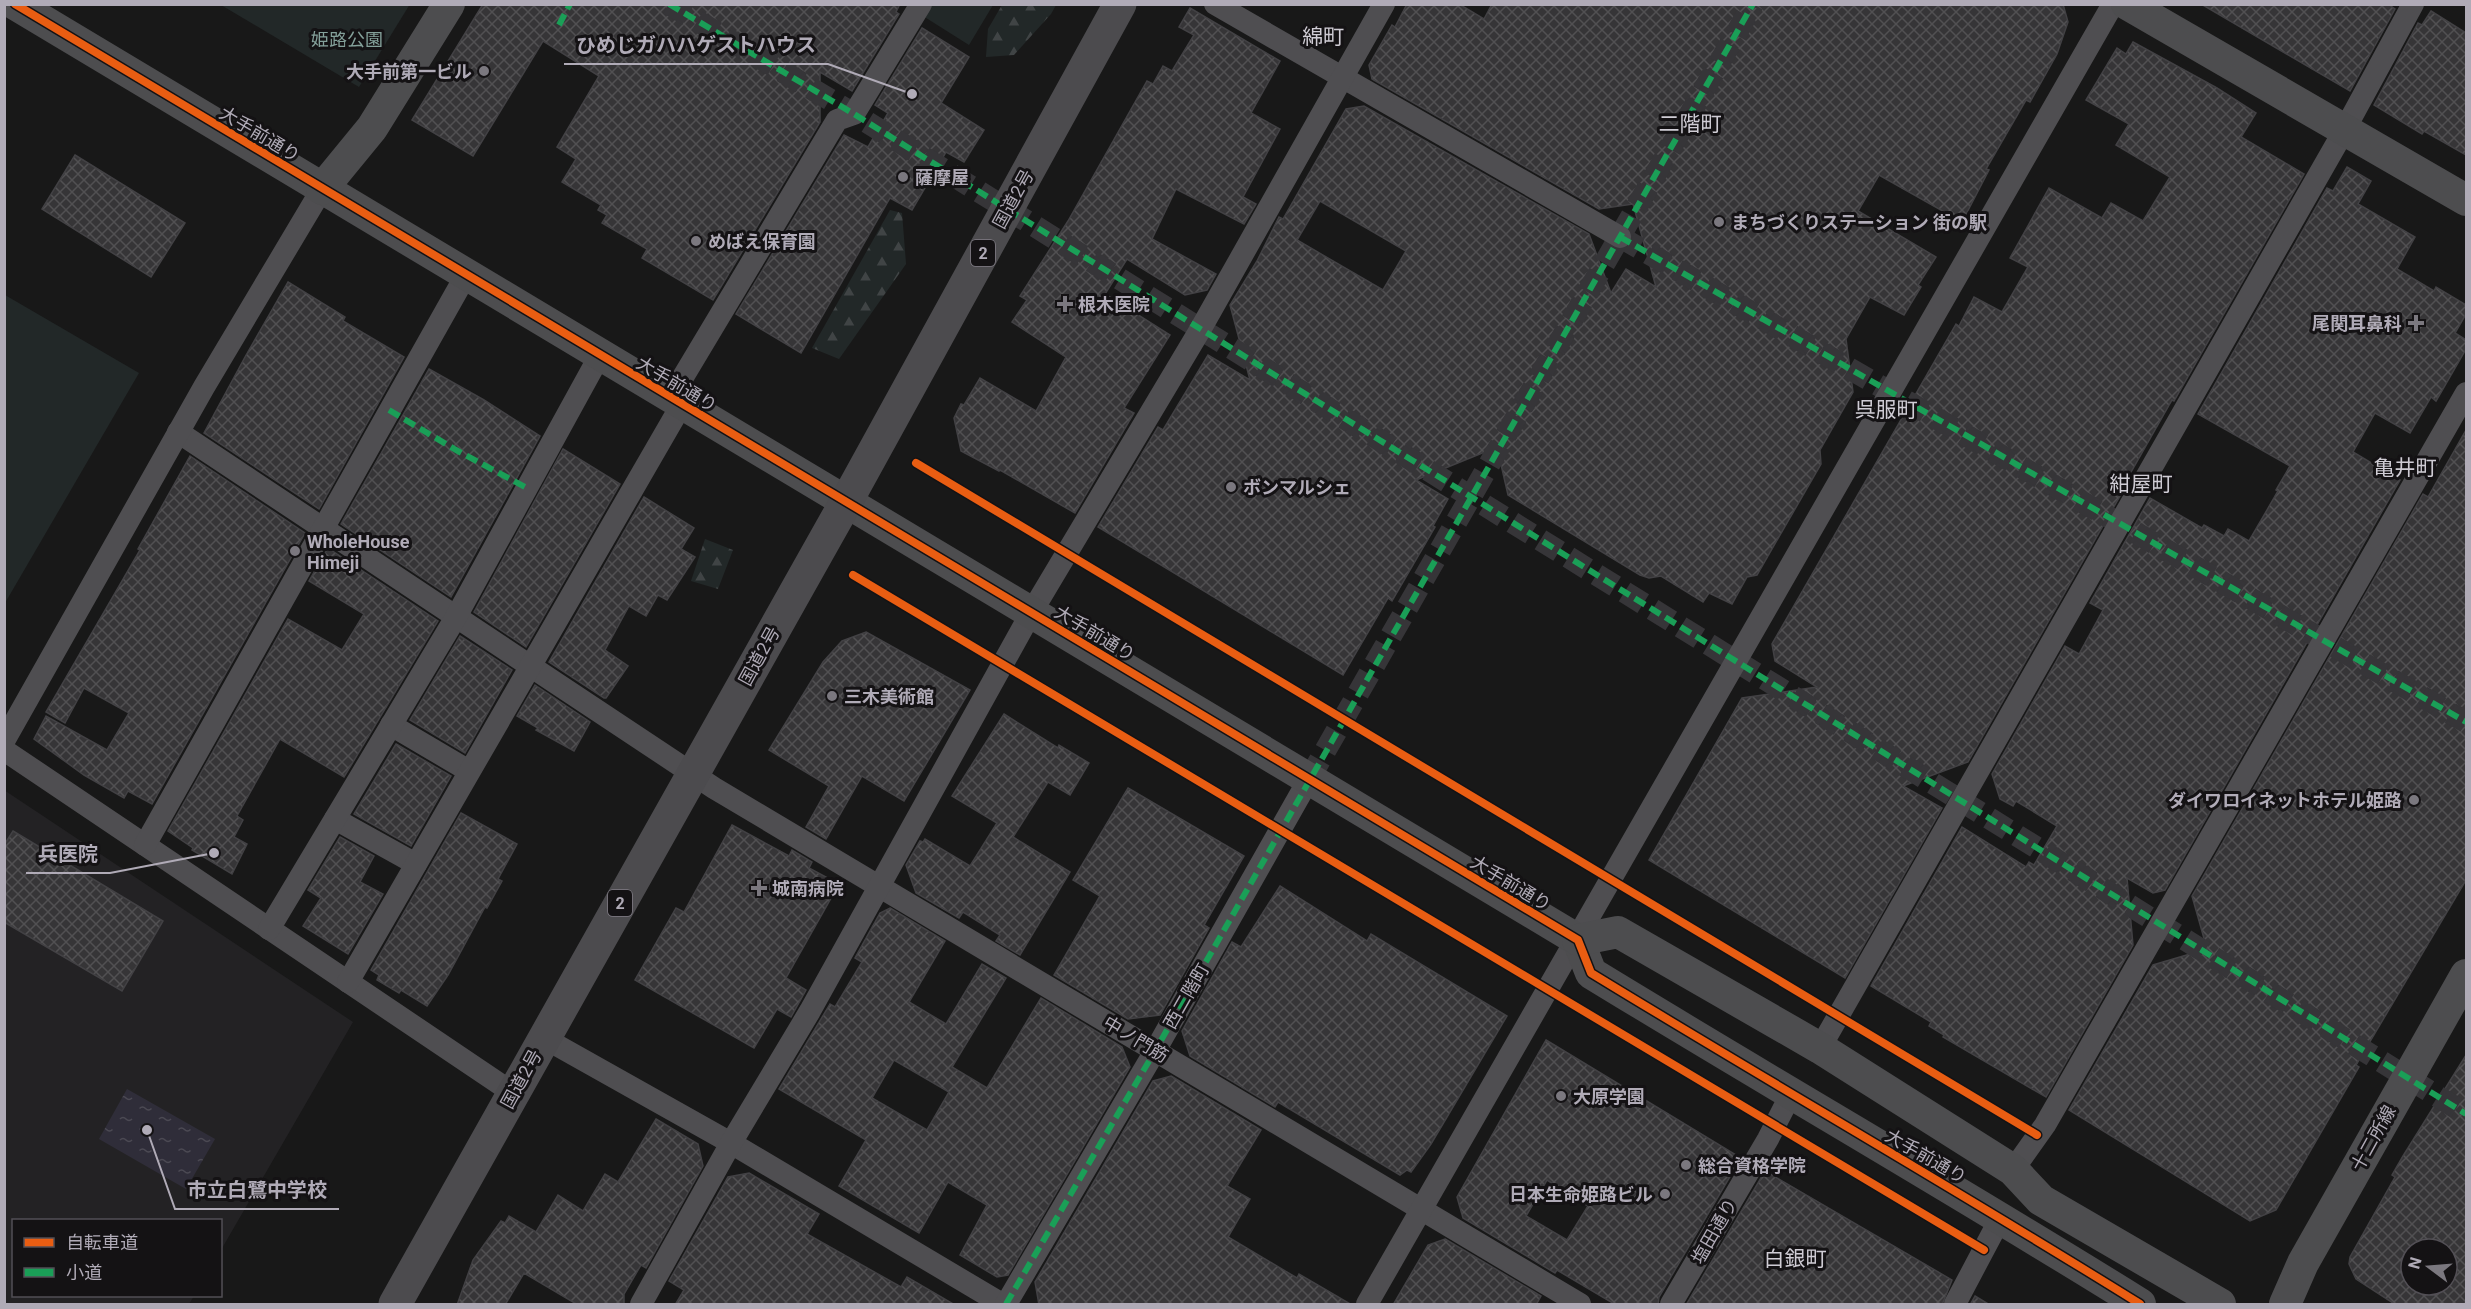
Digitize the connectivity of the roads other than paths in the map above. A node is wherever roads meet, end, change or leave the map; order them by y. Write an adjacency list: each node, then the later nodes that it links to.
1 (15, 4): 12 (street, 大手前通り)
2 (449, 4): 12 (street)
3 (921, 4): 18 (street)
4 (1120, 4): 20 (highway, 国道2号 / 2)
5 (1215, 4): 10 (street)
6 (1384, 4): 10 (street)
7 (2113, 4): 36 (street)
8 (2127, 4): 11 (street)
9 (2413, 4): 11 (street)
10 (1342, 78): 14 (street); 22 (street)
11 (2345, 129): 13 (street); 40 (street)
12 (322, 189): 15 (street, 大手前通り); 19 (street)
13 (2466, 200)
14 (1620, 237)
15 (466, 274): 16 (street, 大手前通り); 21 (street)
16 (600, 355): 18 (street, 大手前通り); 23 (street)
17 (2466, 393): 45 (street)
18 (676, 400): 20 (street, 大手前通り); 24 (street)
19 (178, 432): 21 (street, 中ノ門筋); 26 (street)
20 (846, 502): 22 (street, 大手前通り); 29 (highway, 国道2号 / 2)
21 (323, 528): 23 (street, 中ノ門筋); 32 (street)
22 (1031, 613): 30 (street, 大手前通り); 34 (street)
23 (456, 617): 24 (street, 中ノ門筋); 25 (street)
24 (529, 665): 28 (street); 29 (street, 中ノ門筋)
25 (391, 725): 28 (street); 31 (street)
26 (4, 741)
27 (4, 750): 32 (street)
28 (469, 771): 33 (street)
29 (693, 774): 34 (street, 中ノ門筋); 39 (highway, 国道2号 / 2)
30 (1309, 779): 36 (street, 大手前通り); 41 (street, 西二階町)
31 (335, 819): 33 (street); 35 (street)
32 (144, 845): 35 (street)
33 (416, 864): 38 (street)
34 (879, 885): 41 (street, 中ノ門筋); 44 (street)
35 (269, 929): 38 (street)
36 (1578, 940): 40 (street, 大手前通り); 43 (street, 大手前通り); 46 (street)
37 (2466, 975): 57 (street, 十二所線)
38 (348, 982): 42 (street)
39 (544, 1038): 42 (highway, 国道2号 / 2); 44 (street)
40 (1820, 1048): 45 (street, 大手前通り)
41 (1155, 1051): 46 (street, 中ノ門筋); 50 (street, 西二階町)
42 (513, 1093): 48 (highway, 国道2号 / 2)
43 (1791, 1094): 47 (street, 大手前通り); 53 (street, 塩田通り)
44 (731, 1143): 49 (street); 50 (street)
45 (2013, 1170): 56 (street, 大手前通り)
46 (1421, 1209): 51 (street); 52 (street, 中ノ門筋)
47 (2001, 1217): 54 (street); 55 (street, 大手前通り)
48 (395, 1305)
49 (641, 1305)
50 (1004, 1305)
51 (1367, 1305)
52 (1580, 1305)
53 (1671, 1305)
54 (1955, 1305)
55 (2140, 1305)
56 (2220, 1305)
57 (2285, 1305)

